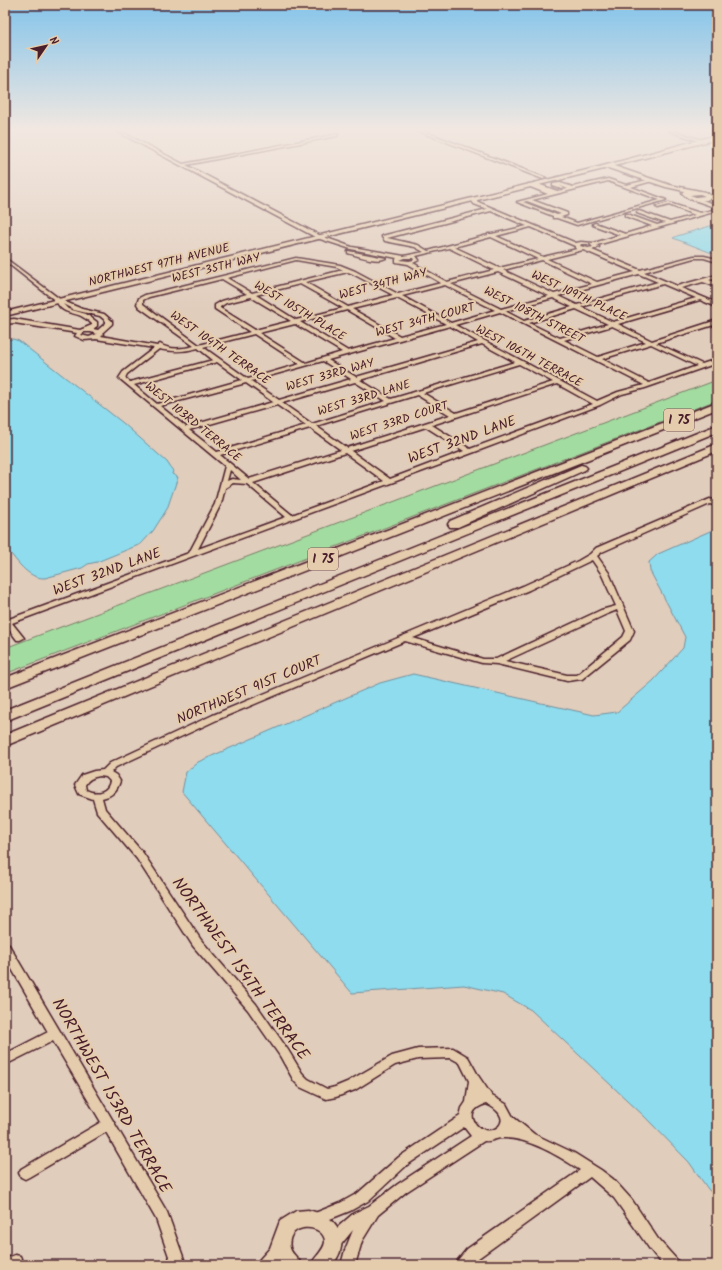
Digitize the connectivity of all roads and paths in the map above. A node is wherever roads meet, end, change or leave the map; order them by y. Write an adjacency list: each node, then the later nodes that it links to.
1 (231, 190): 28 (street)
2 (501, 190): 28 (street)
3 (513, 190): 16 (street)
4 (544, 190): 11 (street)
5 (568, 190): 11 (street)
6 (623, 190): 17 (street)
7 (638, 190): 17 (street)
8 (678, 190): 12 (street)
9 (686, 190): 10 (street)
10 (694, 192): 12 (street); 13 (street)
11 (557, 193): 15 (street)
12 (687, 194): 14 (street)
13 (711, 194): 14 (street); 18 (street)
14 (696, 199): 18 (street)
15 (528, 200): 24 (street); 24 (street)
16 (475, 201): 19 (street); 28 (street)
17 (658, 202): 24 (street)
18 (716, 205)
19 (492, 209): 26 (street); 35 (street)
20 (717, 210): 23 (street)
21 (639, 212): 22 (street); 23 (street); 25 (street)
22 (627, 215): 27 (street); 30 (street)
23 (700, 215): 25 (street)
24 (555, 217)
25 (669, 223): 27 (street)
26 (531, 226): 29 (street); 33 (street)
27 (658, 227): 30 (street)
28 (317, 236): 36 (street); 36 (street); 59 (street, NORTHWEST 97TH AVENUE)
29 (490, 236): 32 (street); 37 (street)
30 (626, 236): 31 (street)
31 (594, 244): 33 (street); 34 (street)
32 (448, 246): 35 (street); 43 (street, WEST 109TH PLACE)
33 (578, 246): 34 (street); 37 (street, WEST 34TH WAY)
34 (588, 250): 45 (street)
35 (426, 251): 38 (street)
36 (384, 257): 38 (street)
37 (537, 257): 43 (street, WEST 34TH WAY); 52 (street)
38 (403, 258): 42 (street, WEST 108TH STREET); 42 (street)
39 (5, 259): 59 (street)
40 (298, 259): 44 (street, WEST 106TH TERRACE); 47 (street, WEST 35TH WAY)
41 (717, 261): 45 (street, WEST 34TH COURT)
42 (409, 263): 50 (street, WEST 108TH STREET)
43 (494, 268): 50 (street, WEST 34TH WAY); 57 (street, WEST 109TH PLACE)
44 (348, 270): 49 (street); 55 (street, WEST 106TH TERRACE)
45 (639, 272): 51 (street); 52 (street, WEST 34TH COURT)
46 (717, 276): 48 (street)
47 (222, 277): 56 (street, WEST 105TH PLACE); 60 (street, WEST 35TH WAY)
48 (704, 280): 53 (street); 54 (street)
49 (301, 282): 56 (street); 62 (street)
50 (442, 282): 55 (street, WEST 34TH WAY); 65 (street, WEST 108TH STREET)
51 (663, 282): 54 (street); 63 (street)
52 (597, 284): 57 (street, WEST 34TH COURT)
53 (717, 285)
54 (676, 288): 58 (street)
55 (393, 294): 62 (street, WEST 34TH WAY); 73 (street, WEST 106TH TERRACE)
56 (252, 295): 68 (street, WEST 105TH PLACE); 76 (street)
57 (553, 296): 63 (street, WEST 109TH PLACE); 65 (street, WEST 34TH COURT)
58 (700, 298): 61 (street); 74 (street)
59 (57, 299): 64 (street, NORTHWEST 97TH AVENUE); 66 (street, NORTHWEST 97TH AVENUE); 67 (street); 70 (street)
60 (140, 300): 83 (street, WEST 104TH TERRACE)
61 (717, 305)
62 (344, 307): 68 (street, WEST 34TH WAY); 79 (street)
63 (576, 307): 71 (street); 74 (street, WEST 109TH PLACE)
64 (5, 310)
65 (502, 311): 71 (street, WEST 108TH STREET); 73 (street, WEST 34TH COURT)
66 (5, 314)
67 (108, 320): 70 (street); 78 (street)
68 (294, 320): 76 (street, WEST 34TH WAY); 85 (street, WEST 105TH PLACE)
69 (5, 322): 77 (street)
70 (93, 322): 75 (street)
71 (524, 322): 80 (street, WEST 108TH STREET)
72 (717, 322): 82 (street)
73 (450, 324): 79 (street, WEST 34TH COURT); 81 (street, WEST 106TH TERRACE)
74 (613, 324): 80 (street); 82 (street, WEST 109TH PLACE)
75 (86, 330): 77 (street); 78 (street)
76 (252, 331): 83 (street, WEST 34TH WAY); 91 (street)
77 (80, 332): 78 (street)
78 (98, 334): 84 (street, WEST 34TH WAY)
79 (399, 338): 85 (street, WEST 34TH COURT)
80 (560, 340): 87 (street, WEST 108TH STREET)
81 (483, 342): 90 (street, WEST 106TH TERRACE); 93 (street, WEST 33RD WAY)
82 (651, 343): 87 (street); 92 (street, WEST 109TH PLACE)
83 (197, 345): 84 (street, WEST 34TH WAY); 88 (street, WEST 104TH TERRACE)
84 (160, 346): 96 (street, WEST 103RD TERRACE)
85 (347, 352): 86 (street, WEST 34TH COURT)
86 (324, 359): 91 (street, WEST 34TH COURT); 93 (street)
87 (598, 359): 97 (street, WEST 108TH STREET)
88 (218, 360): 94 (street, WEST 104TH TERRACE); 96 (street)
89 (717, 361): 92 (street, WEST 32ND LANE)
90 (520, 362): 95 (street, WEST 106TH TERRACE); 98 (street, WEST 33RD LANE)
91 (304, 364): 94 (street, WEST 34TH COURT)
92 (701, 366): 97 (street, WEST 32ND LANE)
93 (355, 379): 99 (street); 100 (street, WEST 33RD WAY)
94 (247, 380): 100 (street, WEST 104TH TERRACE); 103 (street, WEST 34TH COURT)
95 (558, 382): 101 (street, WEST 106TH TERRACE); 104 (street, WEST 33RD COURT)
96 (128, 384): 103 (street, WEST 103RD TERRACE)
97 (650, 385): 101 (street, WEST 32ND LANE)
98 (418, 393): 99 (street, WEST 33RD LANE); 104 (street)
99 (390, 401): 107 (street, WEST 33RD LANE)
100 (278, 402): 107 (street, WEST 104TH TERRACE); 109 (street, WEST 33RD WAY)
101 (598, 404): 113 (street, WEST 32ND LANE)
102 (717, 405): 110 (highway, I 75)
103 (155, 406): 109 (street, WEST 103RD TERRACE)
104 (455, 415): 106 (street, WEST 33RD COURT)
105 (717, 423): 124 (highway)
106 (426, 424): 112 (street, WEST 33RD COURT); 113 (street)
107 (311, 425): 112 (street, WEST 104TH TERRACE); 114 (street, WEST 33RD LANE)
108 (717, 428): 127 (highway)
109 (184, 430): 114 (street, WEST 103RD TERRACE)
110 (641, 435): 124 (highway); 133 (highway, I 75)
111 (717, 447): 119 (highway)
112 (346, 450): 116 (street, WEST 104TH TERRACE); 117 (street, WEST 33RD COURT)
113 (470, 452): 116 (street, WEST 32ND LANE)
114 (215, 454): 115 (street, WEST 103RD TERRACE)
115 (228, 465): 117 (street, WEST 103RD TERRACE); 118 (street)
116 (389, 481): 121 (street, WEST 32ND LANE)
117 (248, 482): 118 (street, WEST 33RD COURT); 121 (street, WEST 103RD TERRACE)
118 (223, 487): 122 (street)
119 (610, 491): 127 (highway); 136 (highway)
120 (717, 504): 126 (street, NORTHWEST 91ST COURT)
121 (291, 517): 123 (street, WEST 32ND LANE)
122 (198, 542): 123 (street); 125 (street)
123 (215, 546): 125 (street, WEST 32ND LANE)
124 (398, 551): 134 (highway)
125 (191, 555): 129 (street, WEST 32ND LANE)
126 (593, 556): 128 (street); 131 (street, NORTHWEST 91ST COURT)
127 (302, 596): 135 (highway)
128 (620, 607): 132 (street); 132 (street)
129 (6, 620): 130 (street)
130 (20, 638)
131 (407, 639): 132 (street); 137 (street, NORTHWEST 91ST COURT)
132 (496, 662)
133 (5, 684)
134 (5, 708)
135 (5, 716)
136 (5, 741)
137 (105, 773): 138 (street); 138 (street)
138 (97, 796): 142 (street, NORTHWEST 154TH TERRACE)
139 (6, 953): 140 (street, NORTHWEST 153RD TERRACE)
140 (56, 1034): 141 (street); 147 (street, NORTHWEST 153RD TERRACE)
141 (5, 1060)
142 (475, 1081): 143 (street); 144 (street)
143 (488, 1100): 144 (street); 146 (street)
144 (472, 1104): 145 (street)
145 (466, 1119): 149 (street); 154 (street)
146 (507, 1119): 148 (street); 150 (street)
147 (107, 1125): 152 (street); 158 (street, NORTHWEST 153RD TERRACE)
148 (501, 1132): 149 (street); 150 (street)
149 (483, 1135): 153 (street)
150 (529, 1137): 151 (street)
151 (590, 1170): 161 (street); 162 (street)
152 (25, 1173)
153 (374, 1210): 156 (street); 160 (street)
154 (315, 1219): 155 (street); 156 (street)
155 (281, 1243): 157 (street); 159 (street)
156 (329, 1257)
157 (289, 1264)
158 (179, 1265)
159 (266, 1265)
160 (348, 1265)
161 (463, 1265)
162 (672, 1265)

